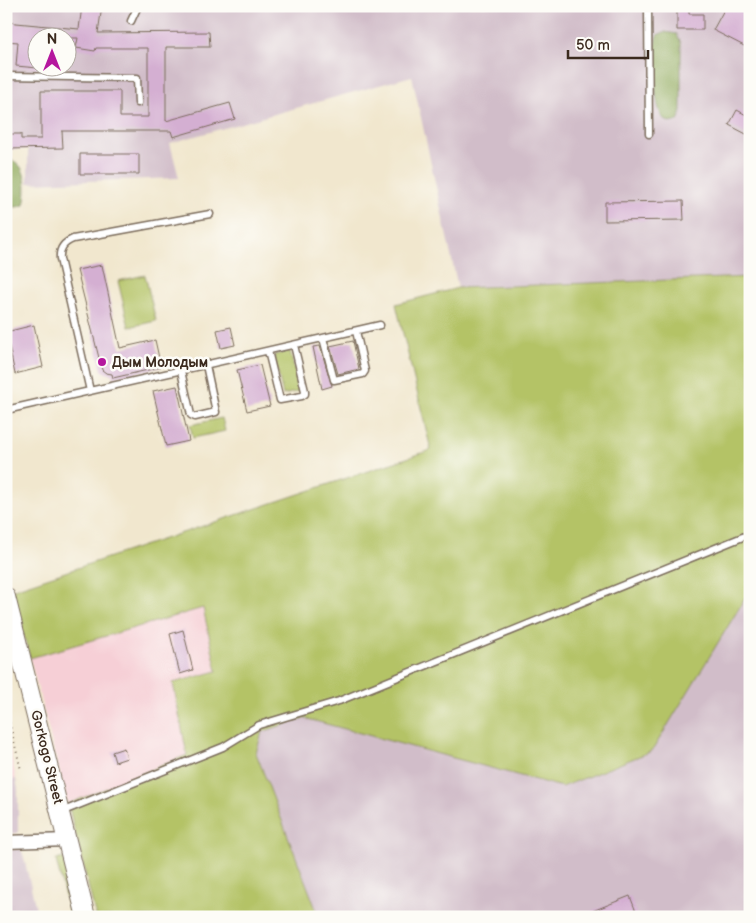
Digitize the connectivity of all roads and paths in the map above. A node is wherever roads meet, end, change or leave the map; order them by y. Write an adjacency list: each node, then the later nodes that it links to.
1 (138, 6): 3 (lane)
2 (648, 6): 6 (lane)
3 (131, 21)
4 (6, 76): 5 (lane)
5 (138, 103)
6 (650, 134)
7 (210, 214): 15 (lane)
8 (380, 326): 9 (lane)
9 (356, 331): 10 (lane); 10 (lane)
10 (323, 338): 11 (lane)
11 (294, 345): 12 (lane); 12 (lane)
12 (268, 351): 13 (lane)
13 (206, 365): 14 (lane); 14 (lane)
14 (181, 371): 15 (lane)
15 (90, 391): 16 (lane)
16 (6, 410)
17 (750, 534): 21 (lane)
18 (6, 597): 21 (main road, Gorkogo Street)
19 (6, 708): 20 (path)
20 (21, 770)
21 (61, 812): 22 (main road, Gorkogo Street)
22 (68, 840): 23 (street); 24 (main road, Gorkogo Street)
23 (6, 842)
24 (86, 917)

